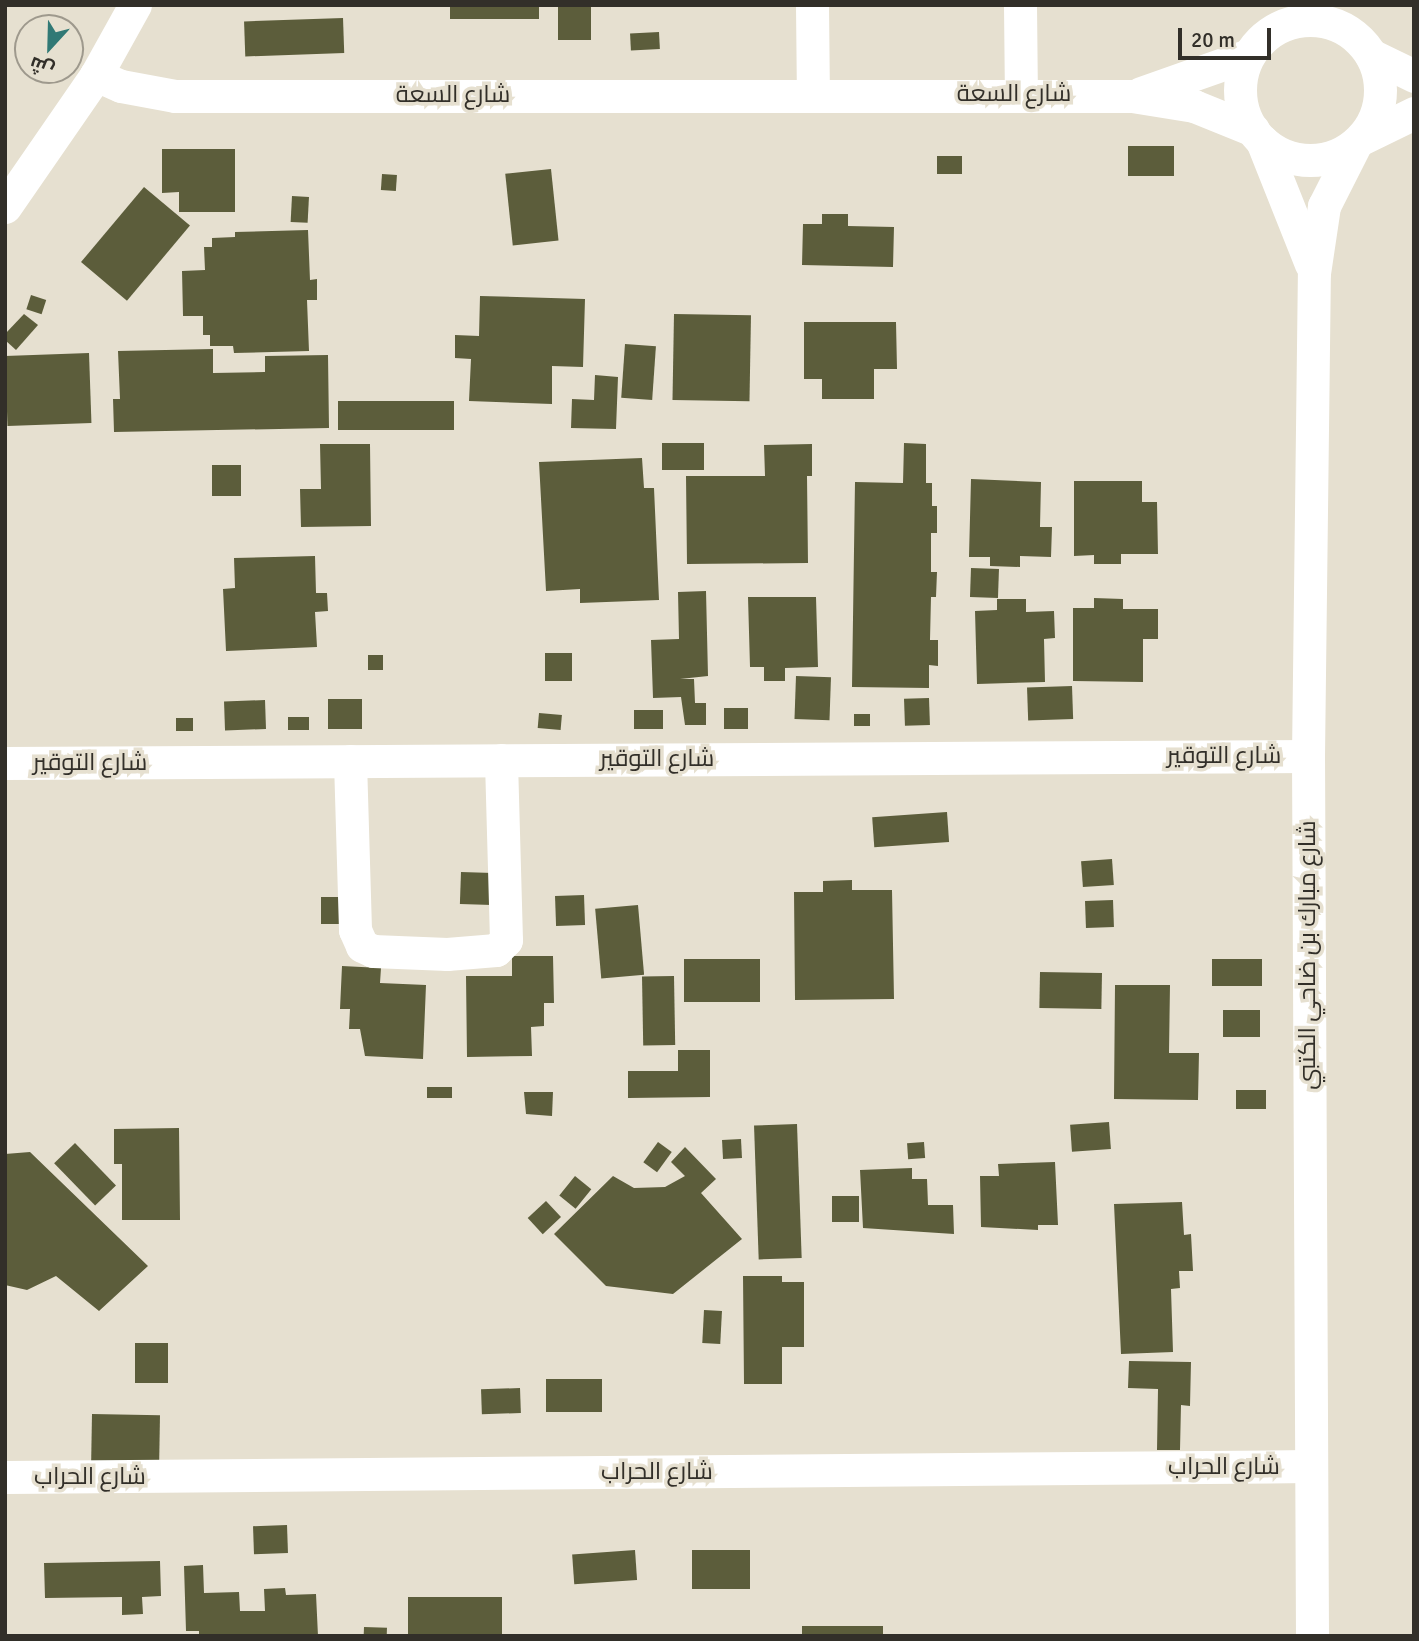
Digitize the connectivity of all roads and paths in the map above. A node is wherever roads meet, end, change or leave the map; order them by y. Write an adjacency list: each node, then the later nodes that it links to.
1 (135, 5): 8 (street)
2 (812, 5): 10 (street)
3 (1020, 5): 11 (street)
4 (1339, 5): 6 (street)
5 (1285, 16): 6 (street); 7 (street)
6 (1363, 45): 9 (street); 15 (street)
7 (1249, 55): 12 (street, شارع السعة); 14 (street)
8 (96, 75): 10 (street, شارع السعة); 16 (street)
9 (1414, 76)
10 (813, 94): 11 (street, شارع السعة)
11 (1021, 94): 12 (street, شارع السعة)
12 (1132, 96): 14 (street, شارع السعة)
13 (1414, 113): 15 (street)
14 (1257, 136): 15 (street); 17 (street, شارع مبارك بن ضاحي الكتبي)
15 (1358, 142): 17 (street, شارع مبارك بن ضاحي الكتبي)
16 (5, 207)
17 (1314, 273): 18 (street, شارع مبارك بن ضاحي الكتبي)
18 (1308, 756): 19 (street, شارع التوقير); 22 (street, شارع مبارك بن ضاحي الكتبي)
19 (500, 760): 20 (street, شارع التوقير); 20 (street)
20 (350, 761): 21 (street, شارع التوقير)
21 (5, 763)
22 (1308, 1466): 23 (street, شارع الحراب); 24 (street, شارع مبارك بن ضاحي الكتبي)
23 (5, 1477)
24 (1312, 1636)

